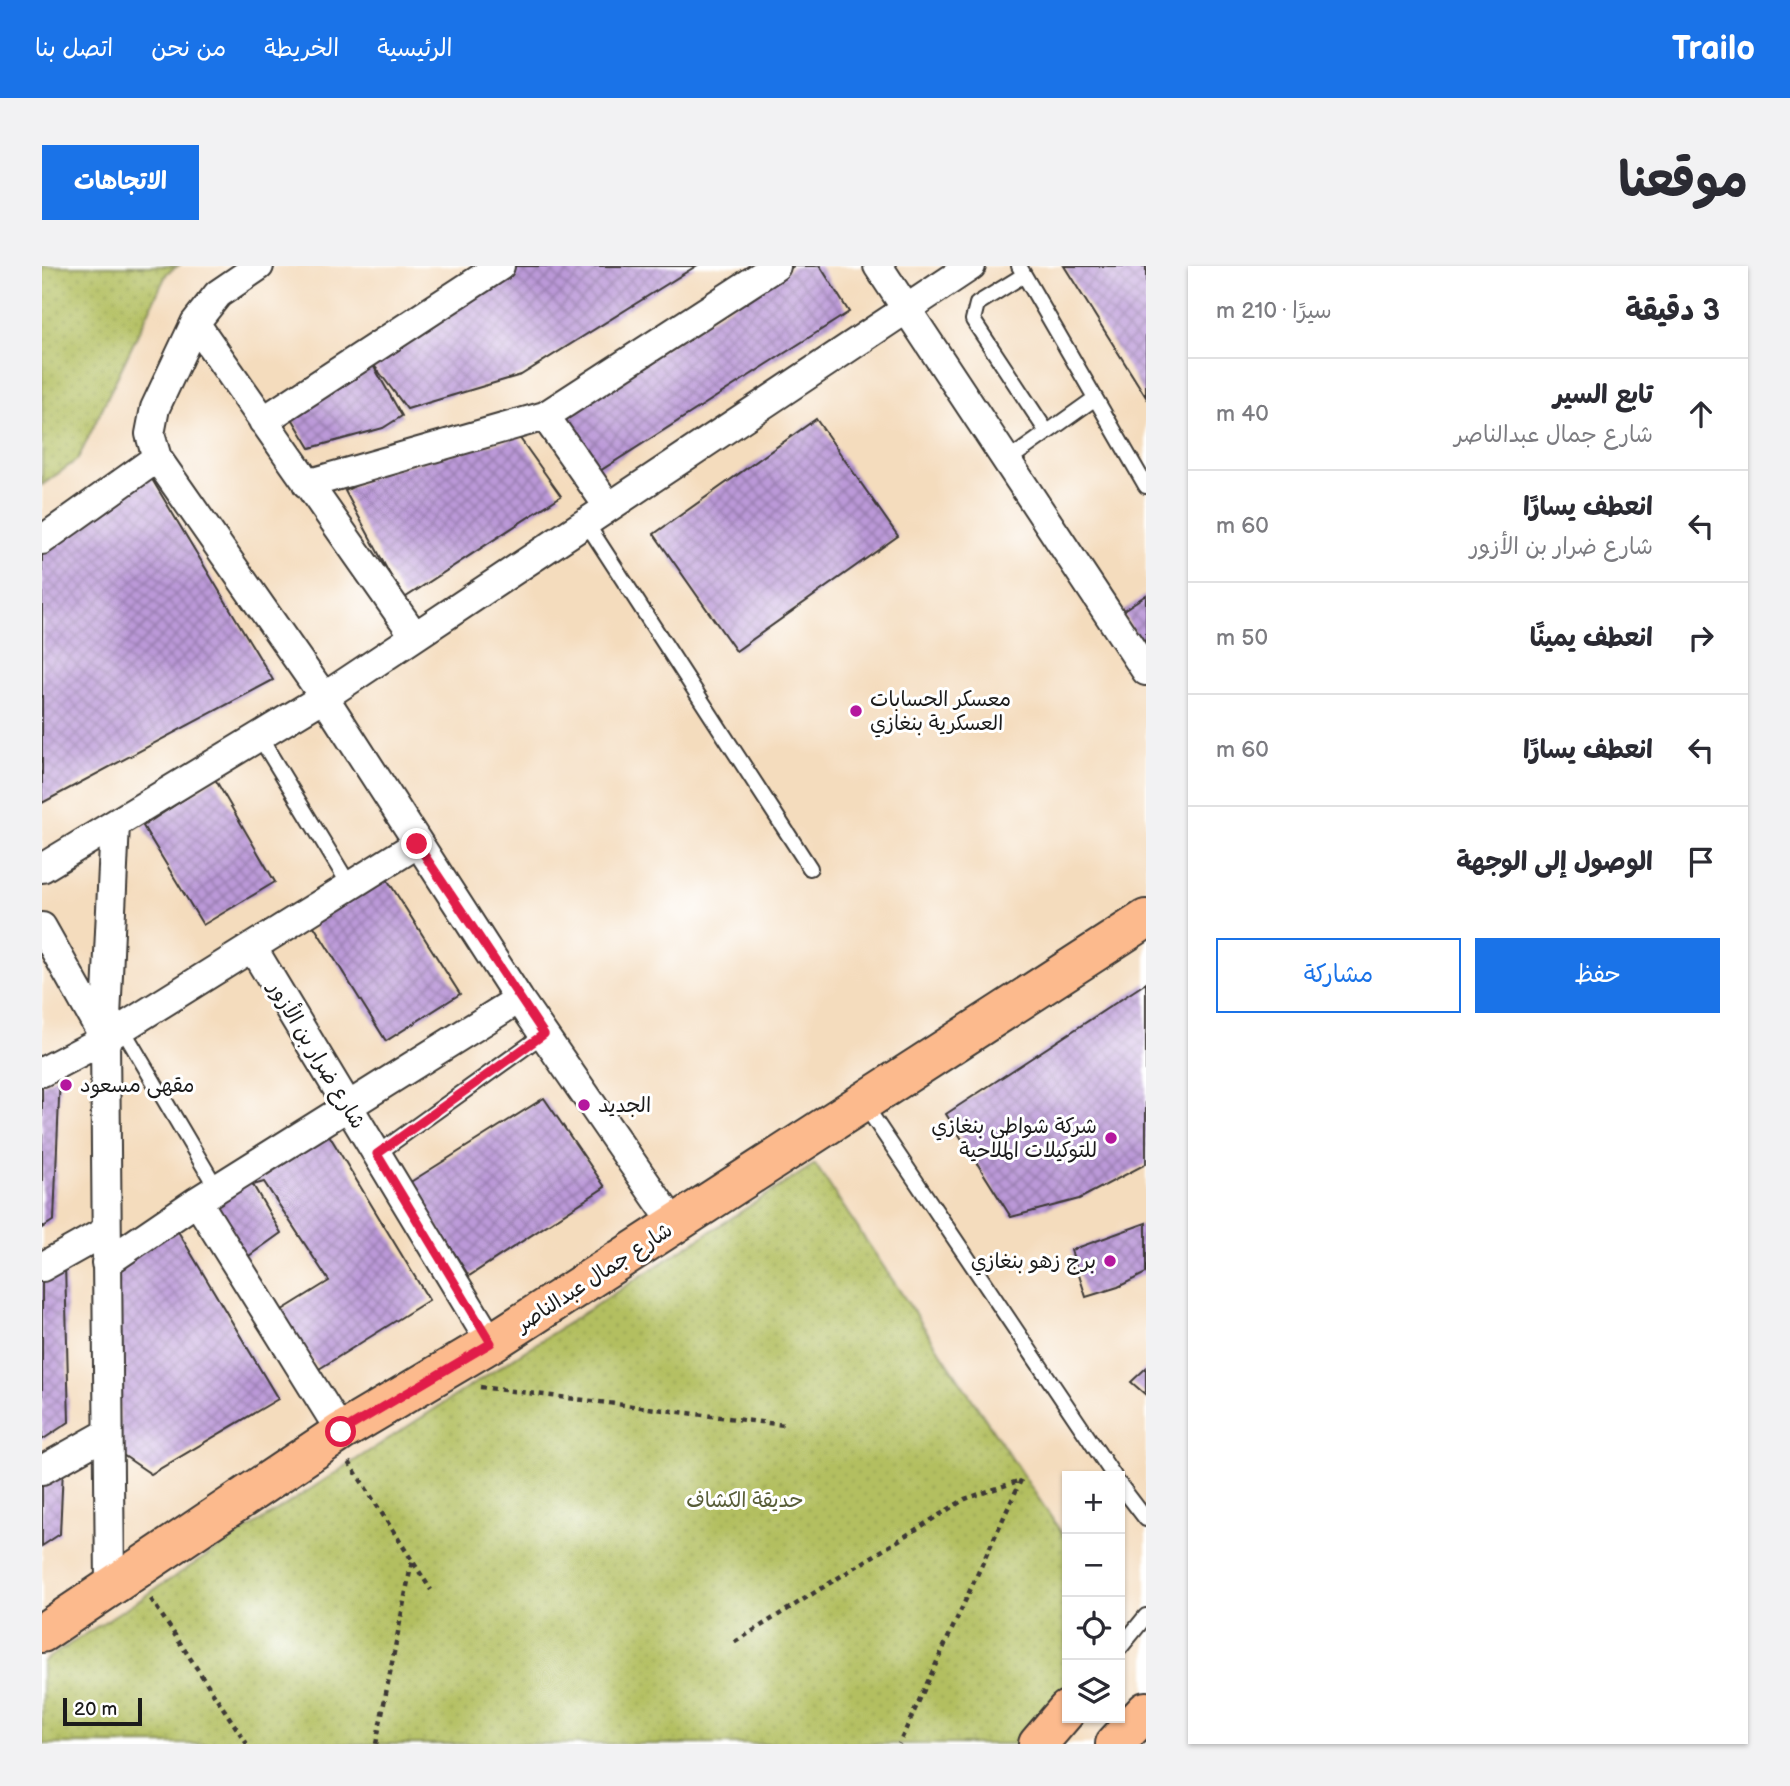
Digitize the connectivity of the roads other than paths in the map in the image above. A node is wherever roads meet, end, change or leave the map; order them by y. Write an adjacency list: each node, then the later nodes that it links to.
1 (259, 266): 8 (street)
2 (500, 266): 11 (street)
3 (776, 266): 10 (street)
4 (877, 266): 7 (street)
5 (971, 266): 7 (street)
6 (1021, 270): 9 (lane); 12 (lane)
7 (905, 308): 14 (street); 17 (street)
8 (195, 323): 11 (street); 13 (street)
9 (1094, 399): 12 (lane); 16 (lane)
10 (545, 416): 15 (street); 17 (street)
11 (263, 421): 15 (street)
12 (1047, 432): 14 (lane)
13 (157, 458): 19 (street); 22 (street)
14 (1007, 461): 21 (street)
15 (307, 484): 20 (street)
16 (1146, 486)
17 (608, 506): 18 (street)
18 (585, 521): 20 (street); 27 (lane)
19 (42, 540)
20 (414, 635): 22 (street)
21 (1146, 671)
22 (324, 697): 23 (street); 25 (street)
23 (259, 736): 24 (street); 28 (lane)
24 (115, 824): 26 (street); 33 (street)
25 (417, 844): 28 (street); 32 (street)
26 (42, 868)
27 (810, 868)
28 (350, 886): 31 (street)
29 (1145, 921): 36 (main road, شارع جمال عبدالناصر)
30 (42, 927): 33 (street)
31 (252, 947): 33 (street); 37 (street, شارع ضرار بن الأزور)
32 (519, 999): 34 (street); 37 (street)
33 (114, 1034): 35 (street); 39 (lane); 41 (street)
34 (544, 1034): 38 (lane); 40 (street)
35 (42, 1072)
36 (863, 1103): 40 (main road, شارع جمال عبدالناصر); 48 (lane)
37 (348, 1107): 38 (street, شارع ضرار بن الأزور); 39 (street)
38 (377, 1154): 44 (street, شارع ضرار بن الأزور)
39 (207, 1195): 42 (street); 46 (street)
40 (675, 1225): 44 (main road, شارع جمال عبدالناصر)
41 (106, 1231): 42 (street); 43 (street)
42 (106, 1263): 45 (street)
43 (42, 1267)
44 (491, 1343): 46 (main road, شارع جمال عبدالناصر)
45 (108, 1433): 47 (street); 51 (street)
46 (337, 1435): 51 (main road, شارع جمال عبدالناصر)
47 (42, 1470)
48 (1111, 1471)
49 (1125, 1492): 50 (lane)
50 (1146, 1519)
51 (122, 1578): 53 (main road, شارع جمال عبدالناصر)
52 (1146, 1616): 54 (lane)
53 (42, 1633)
54 (1125, 1642)
55 (1146, 1711): 58 (main road)
56 (1062, 1716): 57 (main road)
57 (1038, 1744)
58 (1115, 1744)

